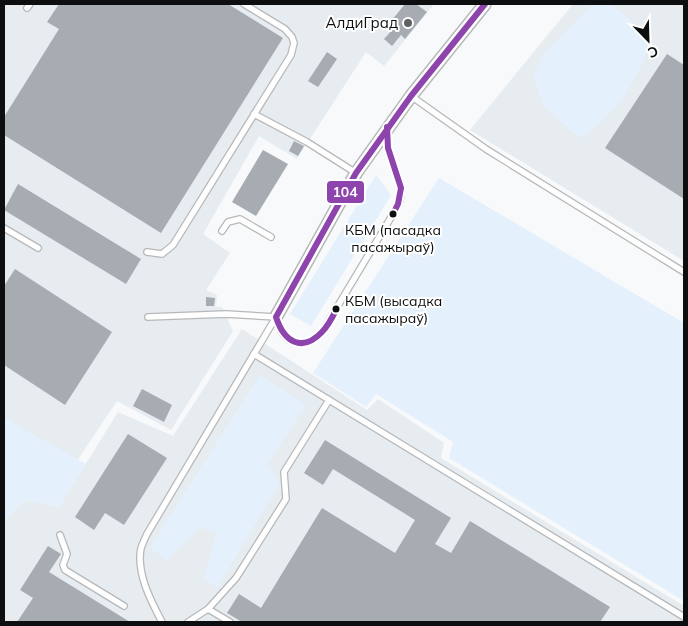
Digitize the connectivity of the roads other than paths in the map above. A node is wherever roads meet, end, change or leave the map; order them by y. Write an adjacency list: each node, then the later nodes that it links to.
1 (244, 4): 4 (lane)
2 (485, 4): 3 (street)
3 (411, 96): 5 (street); 12 (lane)
4 (254, 114): 6 (lane); 11 (lane)
5 (388, 127): 6 (street); 14 (lane)
6 (356, 173): 14 (street)
7 (4, 228): 10 (lane)
8 (222, 231): 9 (lane)
9 (271, 237)
10 (38, 248)
11 (148, 252)
12 (684, 272)
13 (148, 317): 14 (lane)
14 (276, 317): 15 (lane)
15 (254, 354): 16 (lane); 21 (lane)
16 (329, 400): 19 (lane); 20 (lane)
17 (60, 535): 18 (lane)
18 (124, 606)
19 (208, 609): 22 (lane); 23 (lane)
20 (684, 617)
21 (162, 622)
22 (188, 622)
23 (230, 622)

